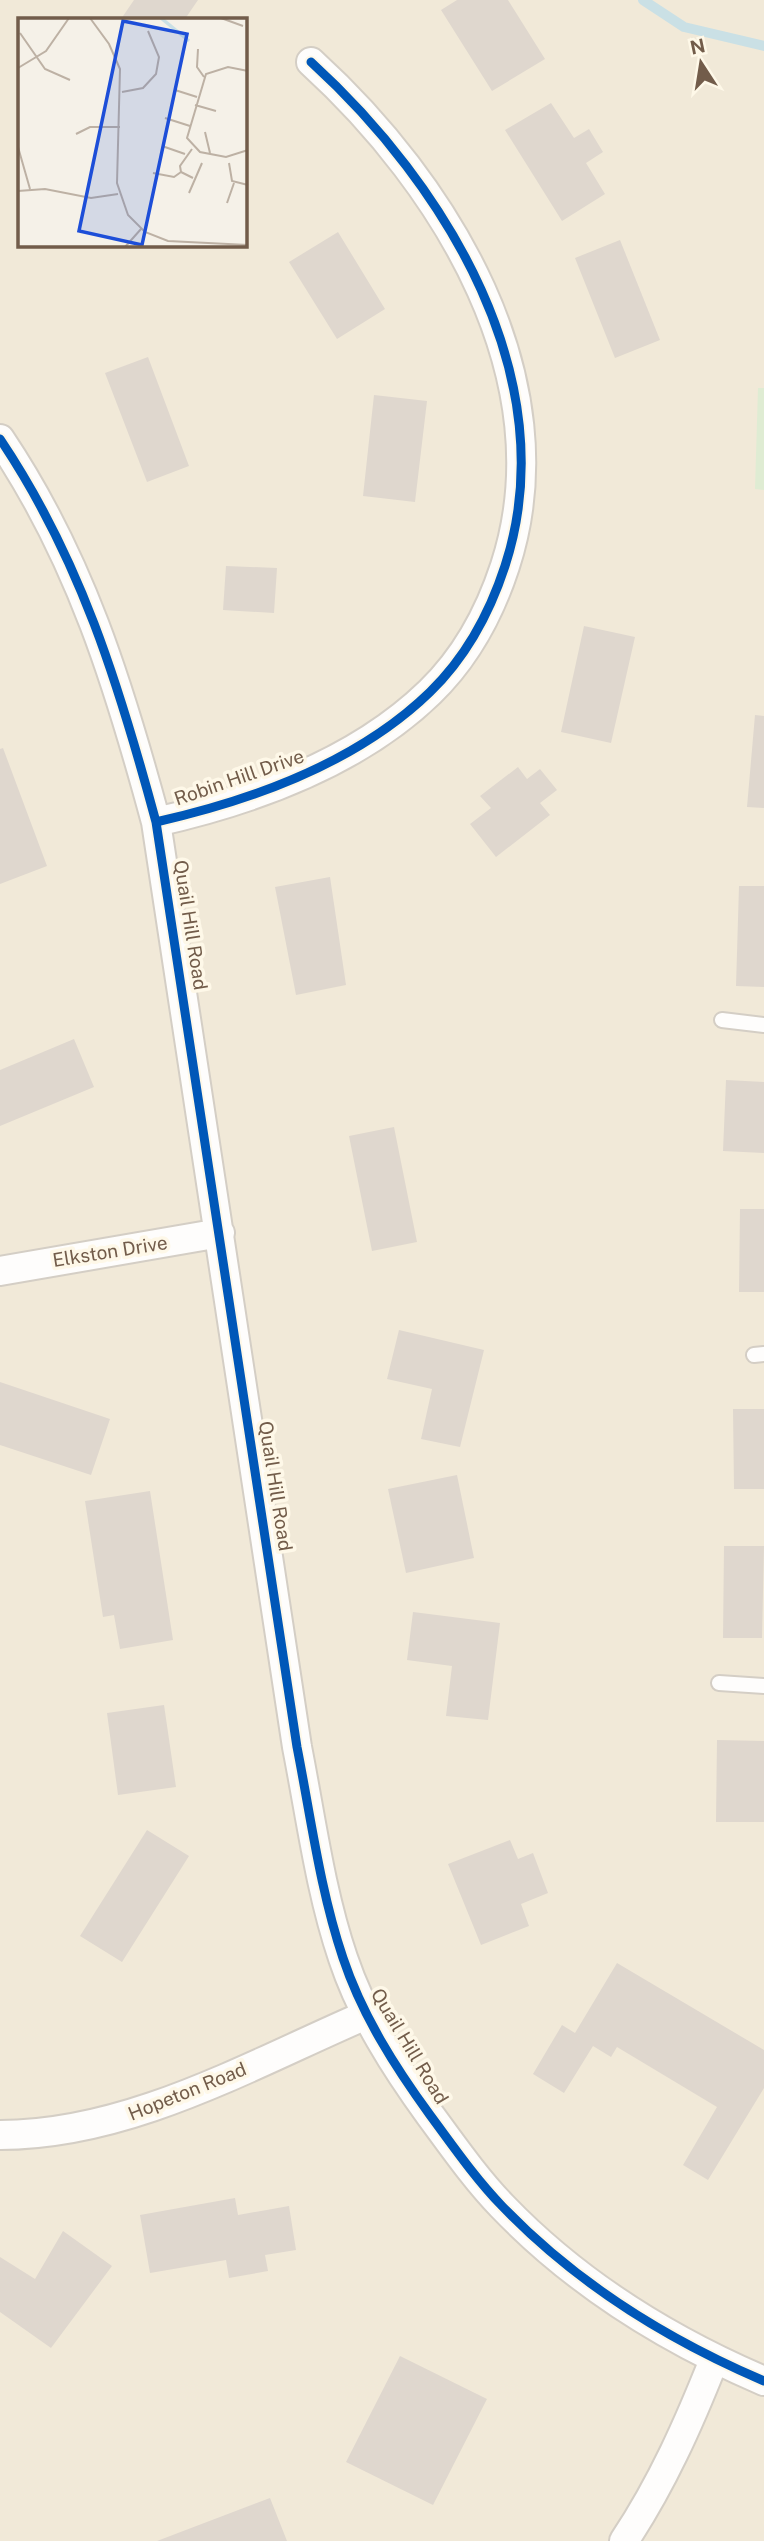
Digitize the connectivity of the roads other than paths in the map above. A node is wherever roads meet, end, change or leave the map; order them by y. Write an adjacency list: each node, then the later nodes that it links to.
1 (311, 62): 3 (street, Robin Hill Drive)
2 (0, 439): 3 (street, Quail Hill Road)
3 (156, 822): 6 (street, Quail Hill Road)
4 (722, 1020): 5 (lane)
5 (764, 1025)
6 (220, 1233): 7 (street, Elkston Drive); 10 (street, Quail Hill Road)
7 (0, 1271)
8 (719, 1684): 9 (lane)
9 (764, 1686)
10 (366, 2015): 11 (street, Hopeton Road); 12 (street, Quail Hill Road)
11 (0, 2135)
12 (714, 2360): 13 (street, Quail Hill Road); 14 (street)
13 (764, 2381)
14 (624, 2541)

